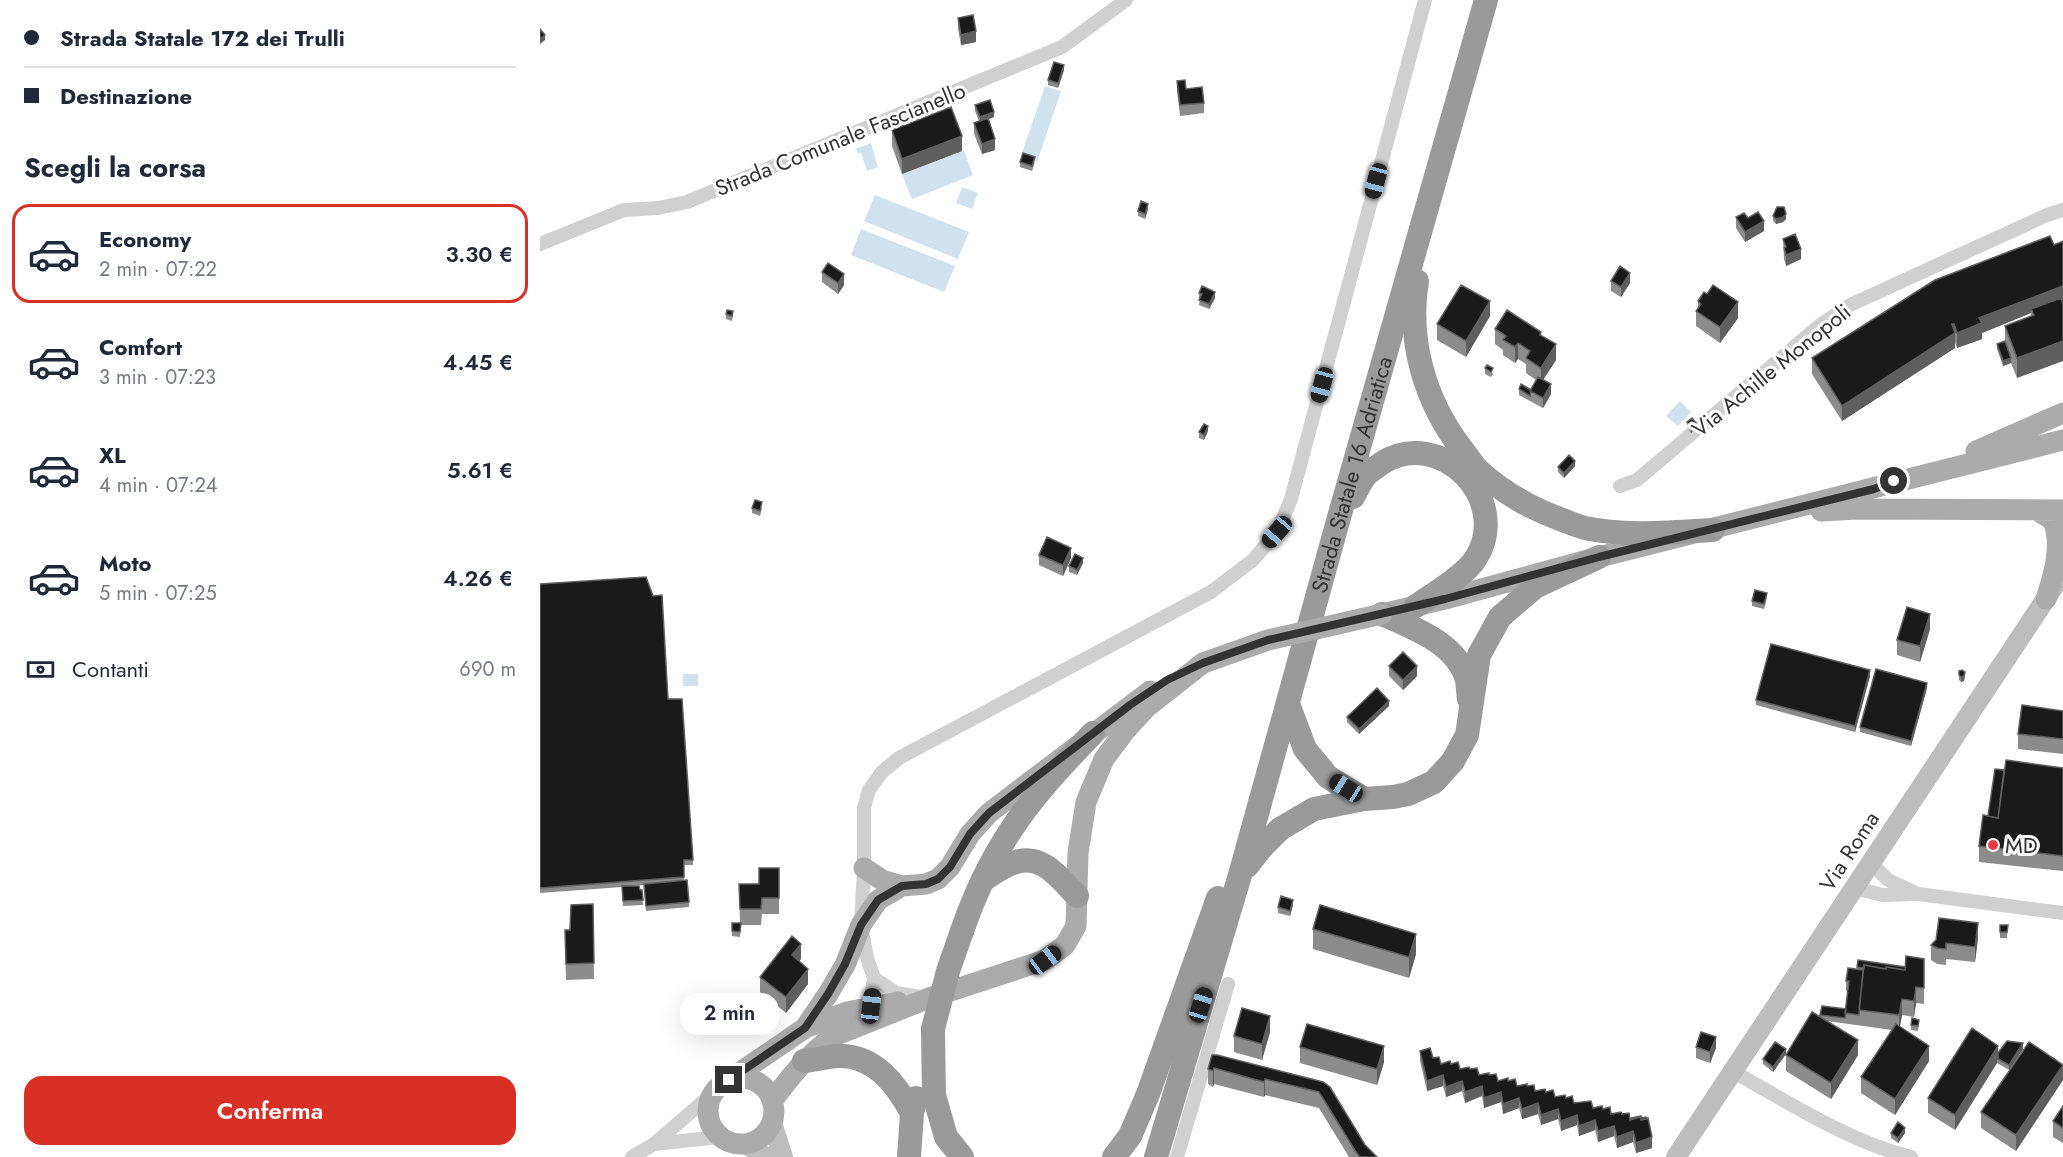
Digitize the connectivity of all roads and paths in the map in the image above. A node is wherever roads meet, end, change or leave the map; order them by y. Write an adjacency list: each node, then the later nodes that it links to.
1 (1126, 0): 7 (street, Strada Comunale Fascianello)
2 (1425, 0): 30 (street)
3 (1471, 0): 28 (highway, Strada Statale 16 Adriatica)
4 (1486, 0): 5 (highway, Strada Statale 16 Adriatica)
5 (1432, 192): 15 (highway, Strada Statale 16 Adriatica); 16 (highway)
6 (2063, 210): 10 (street, Via Achille Monopoli)
7 (540, 244)
8 (2063, 413): 11 (main road)
9 (2063, 440): 11 (main road)
10 (1620, 486)
11 (1874, 489): 14 (main road)
12 (2037, 510): 13 (main road); 14 (main road); 20 (main road)
13 (2063, 510)
14 (1775, 514): 16 (main road)
15 (1338, 521): 21 (highway); 24 (highway, Strada Statale 16 Adriatica)
16 (1713, 530): 17 (main road)
17 (1599, 557): 21 (main road); 25 (highway)
18 (2063, 573): 20 (street, Via Roma)
19 (2063, 582): 20 (main road)
20 (2046, 598): 29 (street, Via Roma)
21 (1416, 606): 22 (main road)
22 (1382, 614): 23 (main road, bridge); 25 (highway)
23 (1203, 663): 26 (main road); 36 (main road)
24 (1288, 704): 27 (highway); 31 (highway, Strada Statale 16 Adriatica)
25 (1471, 710): 27 (highway)
26 (1093, 733): 32 (highway); 33 (main road)
27 (1364, 799): 31 (highway)
28 (1238, 839): 60 (highway); 61 (highway, Strada Statale 16 Adriatica)
29 (1870, 862): 34 (street, Via Roma); 35 (street)
30 (864, 868): 33 (main road); 38 (street)
31 (1240, 875): 62 (highway, Strada Statale 16 Adriatica)
32 (983, 880): 36 (highway); 44 (highway, bridge)
33 (902, 886): 38 (main road)
34 (1854, 888): 35 (street); 46 (street, Via Roma)
35 (1918, 894): 37 (street)
36 (1077, 896): 41 (main road)
37 (2063, 913)
38 (861, 925): 39 (street); 43 (main road)
39 (874, 978): 41 (street); 42 (street)
40 (1227, 984): 63 (street)
41 (928, 998): 42 (main road)
42 (868, 1015): 43 (main road); 45 (main road)
43 (805, 1028): 47 (main road)
44 (933, 1029): 50 (highway); 59 (highway)
45 (804, 1061): 49 (main road); 50 (highway)
46 (1732, 1071): 64 (street, Via Roma); 65 (street)
47 (729, 1080): 48 (main road); 49 (main road)
48 (712, 1094): 52 (main road); 53 (street)
49 (772, 1101): 51 (main road)
50 (912, 1113): 58 (highway)
51 (772, 1123): 54 (main road); 57 (street)
52 (719, 1137): 53 (street); 54 (main road)
53 (654, 1144): 55 (street)
54 (746, 1144): 56 (street)
55 (632, 1157)
56 (766, 1157)
57 (783, 1157)
58 (909, 1157)
59 (962, 1157)
60 (1114, 1157)
61 (1143, 1157)
62 (1156, 1157)
63 (1177, 1157)
64 (1676, 1157)
65 (1911, 1157)

